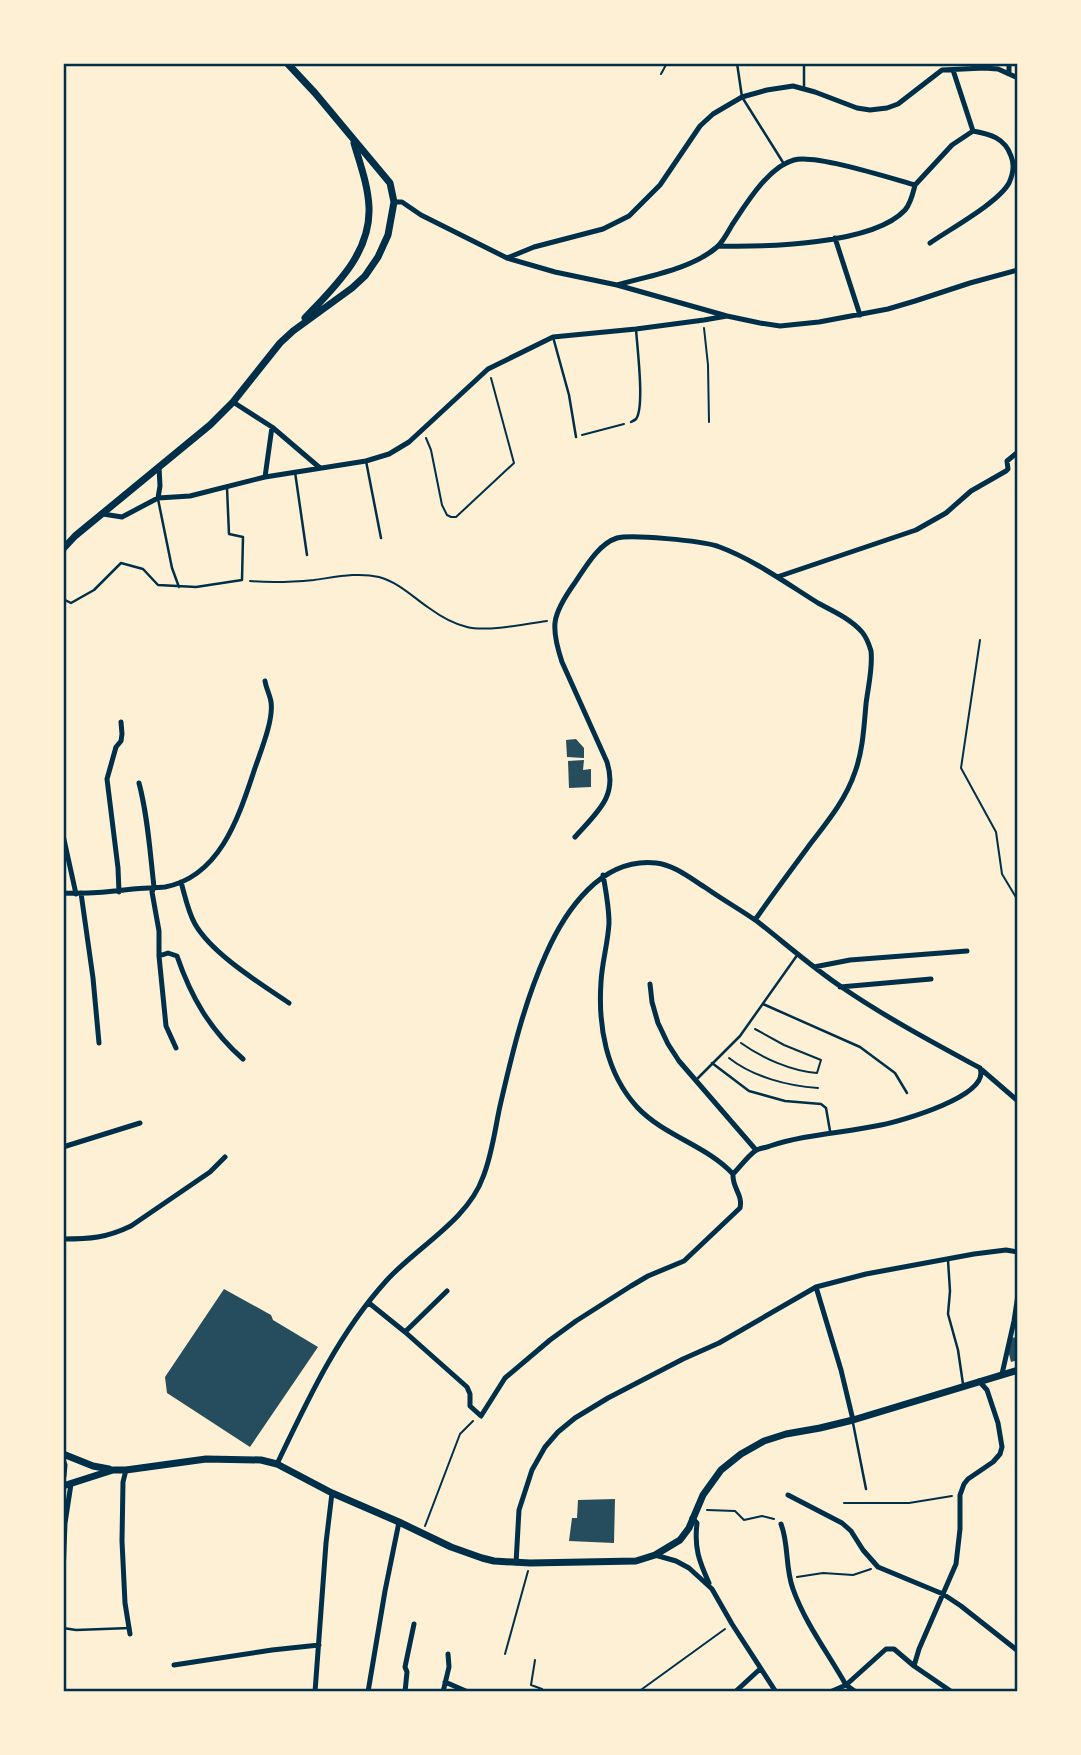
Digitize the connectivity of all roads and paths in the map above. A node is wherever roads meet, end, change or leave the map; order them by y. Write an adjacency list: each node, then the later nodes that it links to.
1 (287, 63): 14 (main road)
2 (667, 63): 8 (path)
3 (737, 63): 12 (lane)
4 (804, 63): 11 (lane)
5 (1009, 63): 9 (street)
6 (941, 67): 7 (street); 11 (street)
7 (953, 70): 9 (street); 13 (street)
8 (661, 74)
9 (1009, 74): 10 (street)
10 (1018, 78)
11 (804, 89): 12 (street)
12 (742, 97): 15 (lane); 21 (street)
13 (972, 131): 16 (street); 19 (street)
14 (352, 138): 17 (main road); 28 (main road)
15 (783, 164): 16 (street); 20 (street)
16 (915, 185): 18 (street)
17 (394, 202): 21 (street); 28 (main road)
18 (835, 238): 20 (street); 24 (street)
19 (930, 243)
20 (719, 246): 23 (street)
21 (507, 258): 23 (street)
22 (1018, 270): 24 (street)
23 (617, 285): 25 (street)
24 (860, 315): 25 (street)
25 (727, 316): 26 (street)
26 (704, 320): 27 (street); 33 (path)
27 (636, 329): 29 (street); 32 (lane)
28 (293, 331): 31 (main road)
29 (553, 337): 30 (street); 36 (lane)
30 (488, 369): 35 (street); 35 (path)
31 (233, 402): 34 (street); 39 (main road)
32 (631, 422): 36 (path)
33 (709, 422)
34 (272, 427): 40 (street); 42 (street)
35 (423, 430): 38 (street)
36 (576, 437)
37 (1018, 452): 49 (street)
38 (366, 461): 40 (street); 46 (lane)
39 (159, 467): 44 (street); 45 (main road)
40 (320, 468): 41 (street)
41 (295, 472): 42 (street); 48 (lane)
42 (265, 477): 43 (street)
43 (227, 488): 44 (street); 50 (lane)
44 (158, 498): 45 (street); 51 (lane)
45 (103, 514): 47 (main road)
46 (381, 538)
47 (63, 549)
48 (307, 555)
49 (777, 577): 53 (street); 67 (street)
50 (242, 580): 51 (lane); 53 (path)
51 (179, 587): 52 (lane)
52 (63, 599)
53 (555, 621): 59 (street)
54 (979, 640): 66 (path)
55 (265, 681): 61 (street)
56 (121, 722): 63 (street)
57 (139, 783): 62 (street)
58 (63, 835): 65 (street)
59 (575, 837)
60 (603, 875): 67 (street); 94 (street); 101 (street)
61 (181, 882): 62 (street); 75 (street)
62 (153, 890): 63 (street); 70 (street)
63 (119, 892): 65 (street)
64 (63, 893): 65 (street)
65 (78, 894): 79 (street)
66 (1018, 905)
67 (755, 920): 69 (street)
68 (967, 951): 71 (street)
69 (798, 954): 71 (street); 76 (lane)
70 (159, 956): 80 (street); 82 (street)
71 (814, 967): 74 (street)
72 (931, 979): 74 (street)
73 (650, 984): 85 (street)
74 (840, 987): 84 (street)
75 (289, 1003)
76 (763, 1004): 77 (lane); 87 (lane)
77 (748, 1024): 78 (lane); 78 (path)
78 (737, 1040): 81 (lane)
79 (99, 1043)
80 (177, 1048)
81 (724, 1053): 83 (lane); 86 (path)
82 (243, 1059)
83 (712, 1063): 85 (lane); 90 (lane)
84 (980, 1068): 88 (street); 90 (street)
85 (696, 1079): 92 (street)
86 (818, 1088)
87 (907, 1093)
88 (1018, 1101)
89 (140, 1123): 91 (street)
90 (830, 1133): 92 (street)
91 (63, 1147)
92 (756, 1150): 94 (street)
93 (225, 1157): 95 (street)
94 (733, 1174): 107 (street)
95 (63, 1239)
96 (1018, 1252): 97 (street)
97 (948, 1260): 98 (street); 106 (lane)
98 (816, 1287): 108 (street); 127 (street)
99 (447, 1291): 102 (street)
100 (1018, 1295): 104 (street)
101 (369, 1303): 102 (street); 111 (street)
102 (405, 1332): 107 (street)
103 (1018, 1370): 104 (main road)
104 (1002, 1374): 105 (main road)
105 (979, 1381): 106 (main road); 119 (street)
106 (963, 1387): 108 (main road)
107 (481, 1416): 125 (path)
108 (853, 1420): 116 (lane); 121 (main road)
109 (63, 1454): 112 (main road)
110 (63, 1462): 114 (main road)
111 (277, 1464): 113 (main road); 117 (main road)
112 (113, 1470): 113 (main road); 115 (main road)
113 (126, 1470): 137 (street)
114 (63, 1476)
115 (67, 1485): 130 (street)
116 (866, 1489)
117 (332, 1493): 123 (main road); 138 (street)
118 (788, 1494): 129 (street)
119 (960, 1495): 120 (path); 133 (street)
120 (845, 1503)
121 (696, 1509): 122 (main road); 124 (path)
122 (692, 1518): 126 (main road); 132 (street)
123 (399, 1522): 125 (main road); 149 (street)
124 (781, 1524): 131 (street)
125 (422, 1534): 127 (main road)
126 (655, 1555): 128 (main road); 132 (street)
127 (516, 1563): 128 (main road)
128 (530, 1563): 141 (path)
129 (878, 1567): 131 (path); 133 (street)
130 (63, 1575)
131 (789, 1578): 147 (street)
132 (712, 1589): 135 (street)
133 (943, 1594): 139 (street); 144 (street)
134 (414, 1624): 150 (street)
135 (732, 1624): 145 (street); 154 (path)
136 (63, 1628): 137 (lane)
137 (130, 1631)
138 (319, 1645): 143 (street); 148 (street)
139 (1018, 1651)
140 (448, 1654): 146 (street)
141 (505, 1654)
142 (535, 1660): 153 (path)
143 (174, 1665)
144 (914, 1666): 147 (street); 159 (street)
145 (760, 1669): 155 (street); 156 (street)
146 (445, 1682): 151 (street); 152 (street)
147 (846, 1685): 157 (street); 158 (street)
148 (316, 1692)
149 (368, 1692)
150 (405, 1692)
151 (443, 1692)
152 (468, 1692)
153 (542, 1692)
154 (638, 1692)
155 (735, 1692)
156 (776, 1692)
157 (830, 1692)
158 (856, 1692)
159 (951, 1692)

